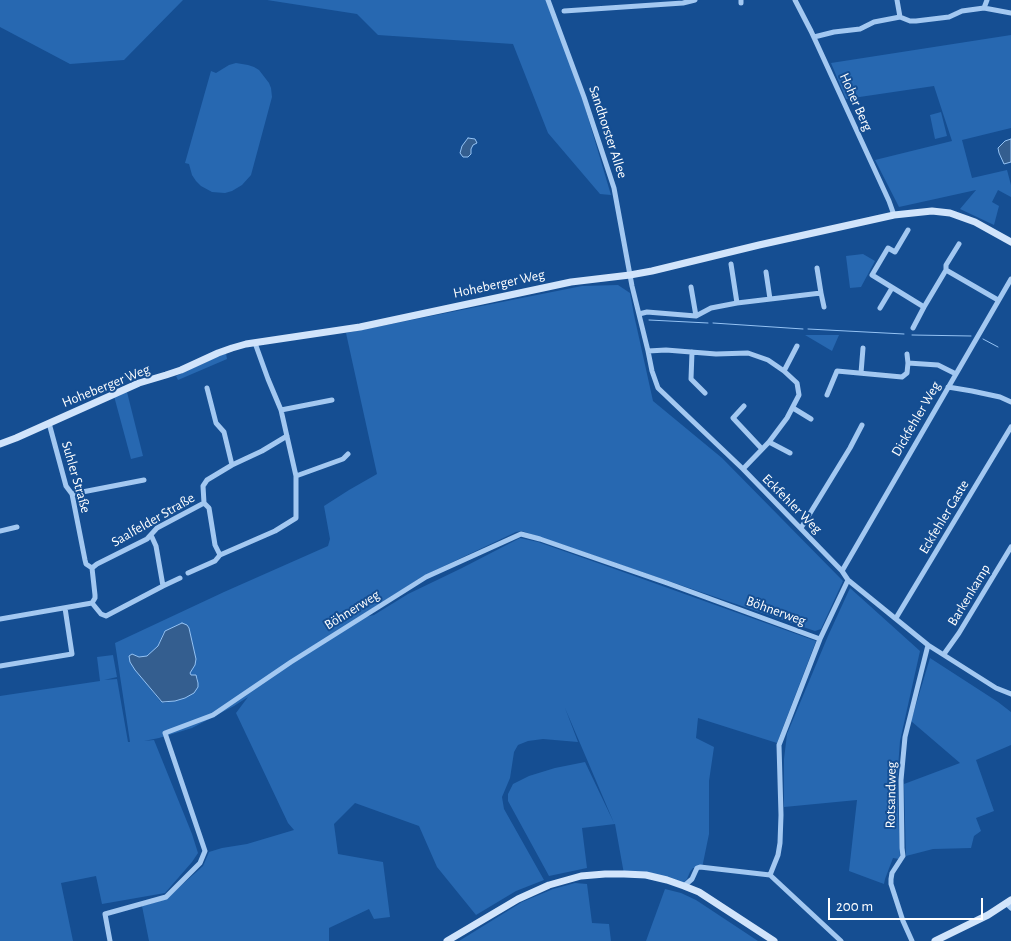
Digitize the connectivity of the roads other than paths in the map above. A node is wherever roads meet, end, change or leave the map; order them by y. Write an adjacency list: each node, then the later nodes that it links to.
1 (548, 0): 19 (street, Sandhorster Allee)
2 (695, 0): 7 (street)
3 (795, 0): 10 (street, Hoher Berg)
4 (897, 0): 9 (street)
5 (987, 0): 6 (street)
6 (984, 8): 8 (street); 9 (street)
7 (564, 11)
8 (1011, 13)
9 (900, 17): 10 (street)
10 (814, 37): 11 (street, Hoher Berg)
11 (894, 215): 13 (street, Hoheberger Weg); 19 (street, Hoheberger Weg)
12 (908, 230): 22 (street)
13 (1011, 242)
14 (959, 244): 17 (street)
15 (731, 264): 26 (street)
16 (817, 268): 23 (street)
17 (946, 270): 25 (street); 28 (street)
18 (766, 272): 24 (street)
19 (630, 275): 30 (street, Eckfehler Weg); 33 (street, Hoheberger Weg)
20 (1011, 279): 25 (street, Dickfehler Weg)
21 (691, 287): 31 (street)
22 (892, 288): 28 (street); 29 (street)
23 (821, 293): 24 (street); 27 (street)
24 (770, 299): 26 (street)
25 (998, 300): 42 (street, Dickfehler Weg)
26 (737, 303): 31 (street)
27 (824, 307)
28 (924, 307): 32 (street)
29 (880, 308)
30 (639, 314): 31 (street); 36 (street, Eckfehler Weg)
31 (696, 316)
32 (912, 328)
33 (255, 343): 51 (street); 53 (street, Hoheberger Weg)
34 (797, 346): 40 (street)
35 (863, 348): 41 (street)
36 (648, 352): 37 (street); 63 (street, Eckfehler Weg)
37 (692, 352): 40 (street); 45 (street)
38 (907, 354): 39 (street)
39 (908, 363): 41 (street); 42 (street)
40 (784, 371): 50 (street)
41 (861, 374): 46 (street)
42 (956, 374): 43 (street, Dickfehler Weg)
43 (948, 387): 48 (street); 75 (street, Dickfehler Weg)
44 (207, 388): 62 (street)
45 (705, 392)
46 (828, 395)
47 (332, 400): 51 (street)
48 (1011, 402)
49 (744, 406): 59 (street)
50 (793, 408): 52 (street); 57 (street)
51 (281, 410): 56 (street)
52 (811, 419)
53 (49, 424): 58 (street, Hoheberger Weg); 66 (street, Suhler Straße)
54 (862, 425): 69 (street)
55 (1011, 427): 82 (street, Eckfehler Gaste)
56 (287, 436): 62 (street); 64 (street)
57 (769, 442): 59 (street); 60 (street)
58 (0, 444)
59 (762, 449): 63 (street)
60 (790, 453)
61 (348, 454): 64 (street)
62 (232, 465): 67 (street, Saalfelder Straße)
63 (743, 469): 69 (street, Eckfehler Weg)
64 (296, 476): 73 (street)
65 (144, 480): 66 (street)
66 (72, 494): 74 (street, Suhler Straße)
67 (204, 503): 71 (street, Saalfelder Straße); 73 (street)
68 (17, 527): 70 (street)
69 (801, 528): 75 (street, Eckfehler Weg)
70 (0, 530)
71 (151, 535): 74 (street, Saalfelder Straße); 79 (street)
72 (1011, 547): 86 (street, Barkenkamp)
73 (220, 555): 76 (street)
74 (92, 568): 80 (street, Suhler Straße)
75 (842, 571): 78 (street, Eckfehler Weg)
76 (188, 573)
77 (180, 578): 79 (street)
78 (848, 580): 82 (street, Eckfehler Weg); 84 (street)
79 (163, 586): 80 (street)
80 (92, 604): 81 (street)
81 (65, 608): 83 (street); 87 (street)
82 (896, 618): 85 (street, Eckfehler Weg)
83 (0, 619)
84 (820, 639): 89 (street); 92 (street, Böhnerweg)
85 (928, 645): 86 (street, Eckfehler Weg); 96 (street, Rotsandweg)
86 (944, 654): 88 (street, Eckfehler Weg)
87 (0, 666)
88 (1011, 694)
89 (770, 875): 90 (street); 95 (street)
90 (684, 886): 93 (street); 94 (street)
91 (1010, 904): 97 (street)
92 (110, 941)
93 (447, 941)
94 (774, 941)
95 (841, 941)
96 (912, 941)
97 (935, 941)

